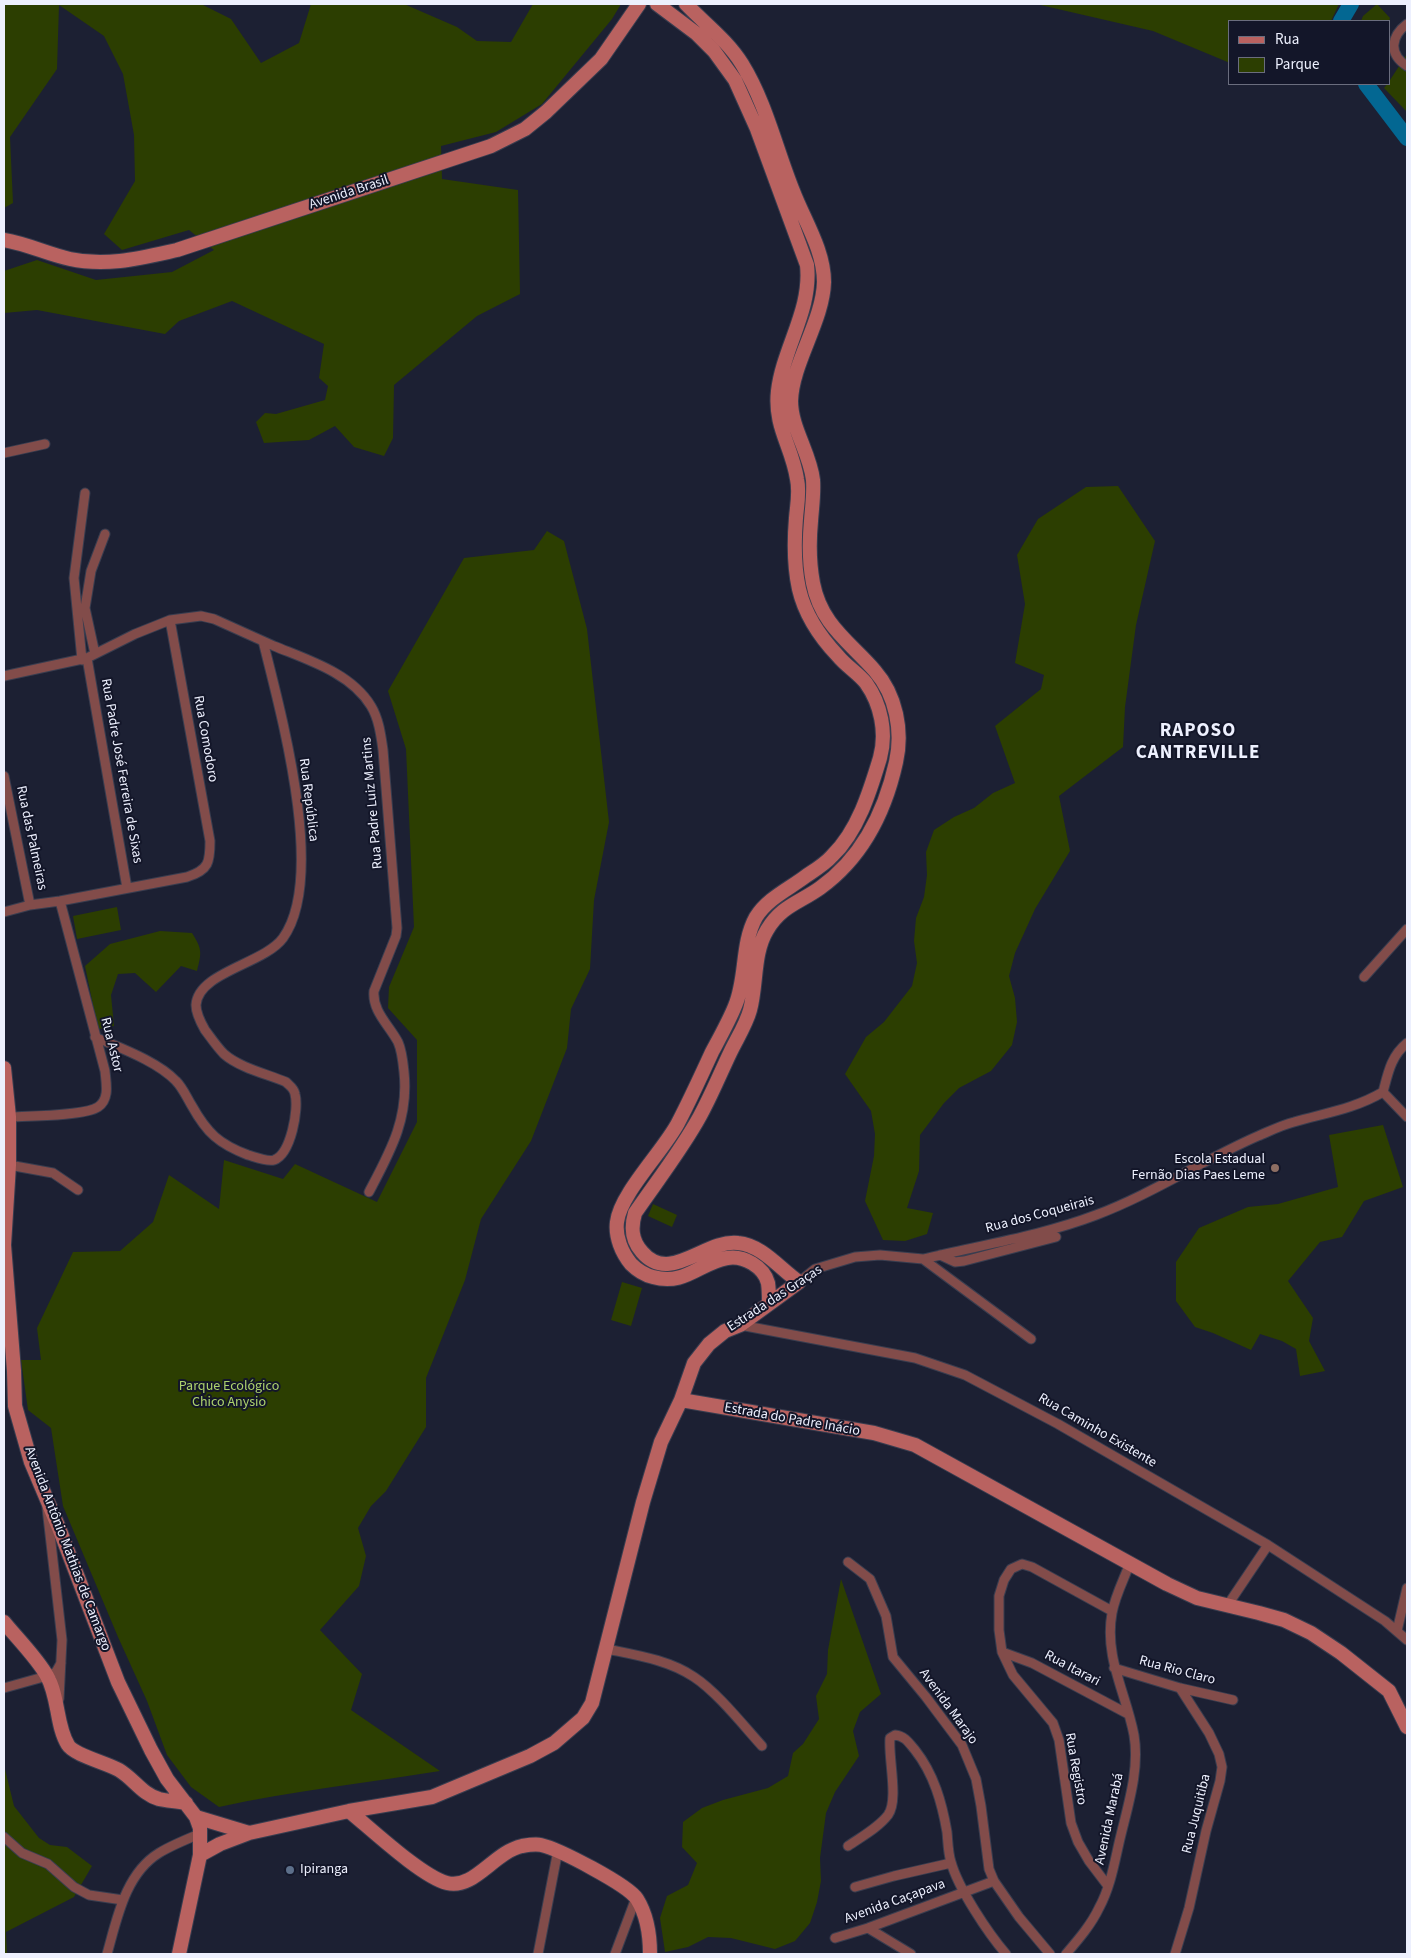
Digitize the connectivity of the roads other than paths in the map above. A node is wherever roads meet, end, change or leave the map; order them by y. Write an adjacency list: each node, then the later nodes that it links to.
1 (639, 4): 7 (street, Avenida Brasil)
2 (657, 4): 6 (street)
3 (686, 4): 6 (street)
4 (1407, 24): 5 (street)
5 (1407, 66)
6 (787, 192): 12 (street); 13 (street)
7 (4, 240)
8 (45, 444): 9 (street)
9 (4, 453)
10 (85, 493): 16 (street)
11 (105, 534): 16 (street)
12 (820, 605): 13 (street); 19 (street)
13 (806, 611): 18 (street)
14 (170, 620): 15 (street, Rua Padre Luiz Martins); 16 (street, Rua Padre Luiz Martins); 21 (street, Rua Comodoro)
15 (263, 641): 29 (street, Rua República); 37 (street, Rua Padre Luiz Martins)
16 (88, 657): 17 (street, Rua Padre Luiz Martins); 21 (street, Rua Padre José Ferreira de Sixas)
17 (4, 676)
18 (884, 742): 19 (street); 27 (street)
19 (898, 742): 28 (street)
20 (4, 776): 23 (street, Rua das Palmeiras)
21 (127, 888): 22 (street)
22 (60, 902): 23 (street); 29 (street, Rua Astor)
23 (30, 905): 24 (street)
24 (4, 912)
25 (1407, 929): 26 (street)
26 (1364, 977)
27 (725, 1025): 28 (street); 44 (street)
28 (740, 1032): 42 (street)
29 (95, 1037): 33 (street, Rua Astor)
30 (1407, 1043): 32 (street)
31 (4, 1068): 33 (street, Avenida Antônio Mathias de Camargo)
32 (1383, 1092): 34 (street); 40 (street, Rua dos Coqueirais)
33 (9, 1117): 35 (street, Avenida Antônio Mathias de Camargo)
34 (1407, 1117)
35 (9, 1165): 36 (street); 39 (street, Avenida Antônio Mathias de Camargo)
36 (78, 1190)
37 (369, 1192)
38 (1056, 1237): 40 (street)
39 (4, 1245): 51 (street, Avenida Antônio Mathias de Camargo)
40 (940, 1255): 41 (street, Rua dos Coqueirais)
41 (923, 1259): 45 (street, Estrada das Graças); 49 (street)
42 (655, 1262): 43 (street); 44 (street)
43 (785, 1272): 45 (street); 46 (street)
44 (649, 1276): 46 (street)
45 (798, 1282): 47 (street, Estrada das Graças)
46 (768, 1284): 47 (street)
47 (769, 1303): 48 (street, Estrada das Graças)
48 (740, 1325): 50 (street, Estrada das Graças); 52 (street, Rua Caminho Existente)
49 (1031, 1339)
50 (681, 1400): 54 (street, Estrada do Padre Inácio); 61 (street)
51 (46, 1498): 63 (street); 73 (street, Avenida Antônio Mathias de Camargo)
52 (1268, 1545): 56 (street); 59 (street, Rua Caminho Existente)
53 (848, 1562): 85 (street, Avenida Marajo)
54 (1130, 1563): 56 (street, Estrada do Padre Inácio); 57 (street, Avenida Marabá)
55 (1407, 1588): 59 (street)
56 (1227, 1606): 71 (street, Estrada do Padre Inácio)
57 (1112, 1611): 62 (street, Rua Registro); 64 (street, Avenida Marabá)
58 (4, 1622): 65 (street)
59 (1397, 1631): 60 (street, Rua Caminho Existente)
60 (1407, 1640)
61 (607, 1649): 72 (street); 74 (street)
62 (1002, 1652): 70 (street, Rua Itarari); 86 (street, Rua Registro)
63 (61, 1662): 65 (street); 69 (street)
64 (1114, 1668): 67 (street, Rua Rio Claro); 70 (street, Avenida Marabá)
65 (47, 1676): 66 (street); 69 (street)
66 (4, 1688)
67 (1180, 1688): 68 (street, Rua Rio Claro); 102 (street, Rua Juquitiba)
68 (1233, 1700)
69 (58, 1709): 73 (street)
70 (1128, 1714): 86 (street, Avenida Marabá)
71 (1407, 1727)
72 (762, 1746)
73 (186, 1803): 75 (street, Avenida Antônio Mathias de Camargo)
74 (349, 1811): 78 (street); 82 (street)
75 (196, 1817): 76 (street); 77 (street, Avenida Antônio Mathias de Camargo)
76 (223, 1826): 78 (street); 80 (street)
77 (202, 1833): 83 (street); 90 (street)
78 (249, 1834): 80 (street)
79 (4, 1837): 90 (street)
80 (224, 1842): 83 (street)
81 (848, 1846): 84 (street)
82 (558, 1850): 89 (street); 95 (street)
83 (200, 1855): 94 (street)
84 (951, 1863): 87 (street); 88 (street)
85 (994, 1881): 88 (street, Avenida Caçapava); 100 (street, Avenida Marajo)
86 (1108, 1886): 101 (street, Avenida Marabá)
87 (855, 1887)
88 (964, 1891): 91 (street, Avenida Caçapava); 99 (street)
89 (636, 1898): 96 (street); 97 (street)
90 (123, 1900): 93 (street)
91 (868, 1928): 92 (street, Avenida Caçapava); 98 (street)
92 (835, 1938)
93 (107, 1954)
94 (179, 1954)
95 (538, 1954)
96 (615, 1954)
97 (650, 1954)
98 (911, 1954)
99 (1006, 1954)
100 (1050, 1954)
101 (1066, 1954)
102 (1175, 1954)

